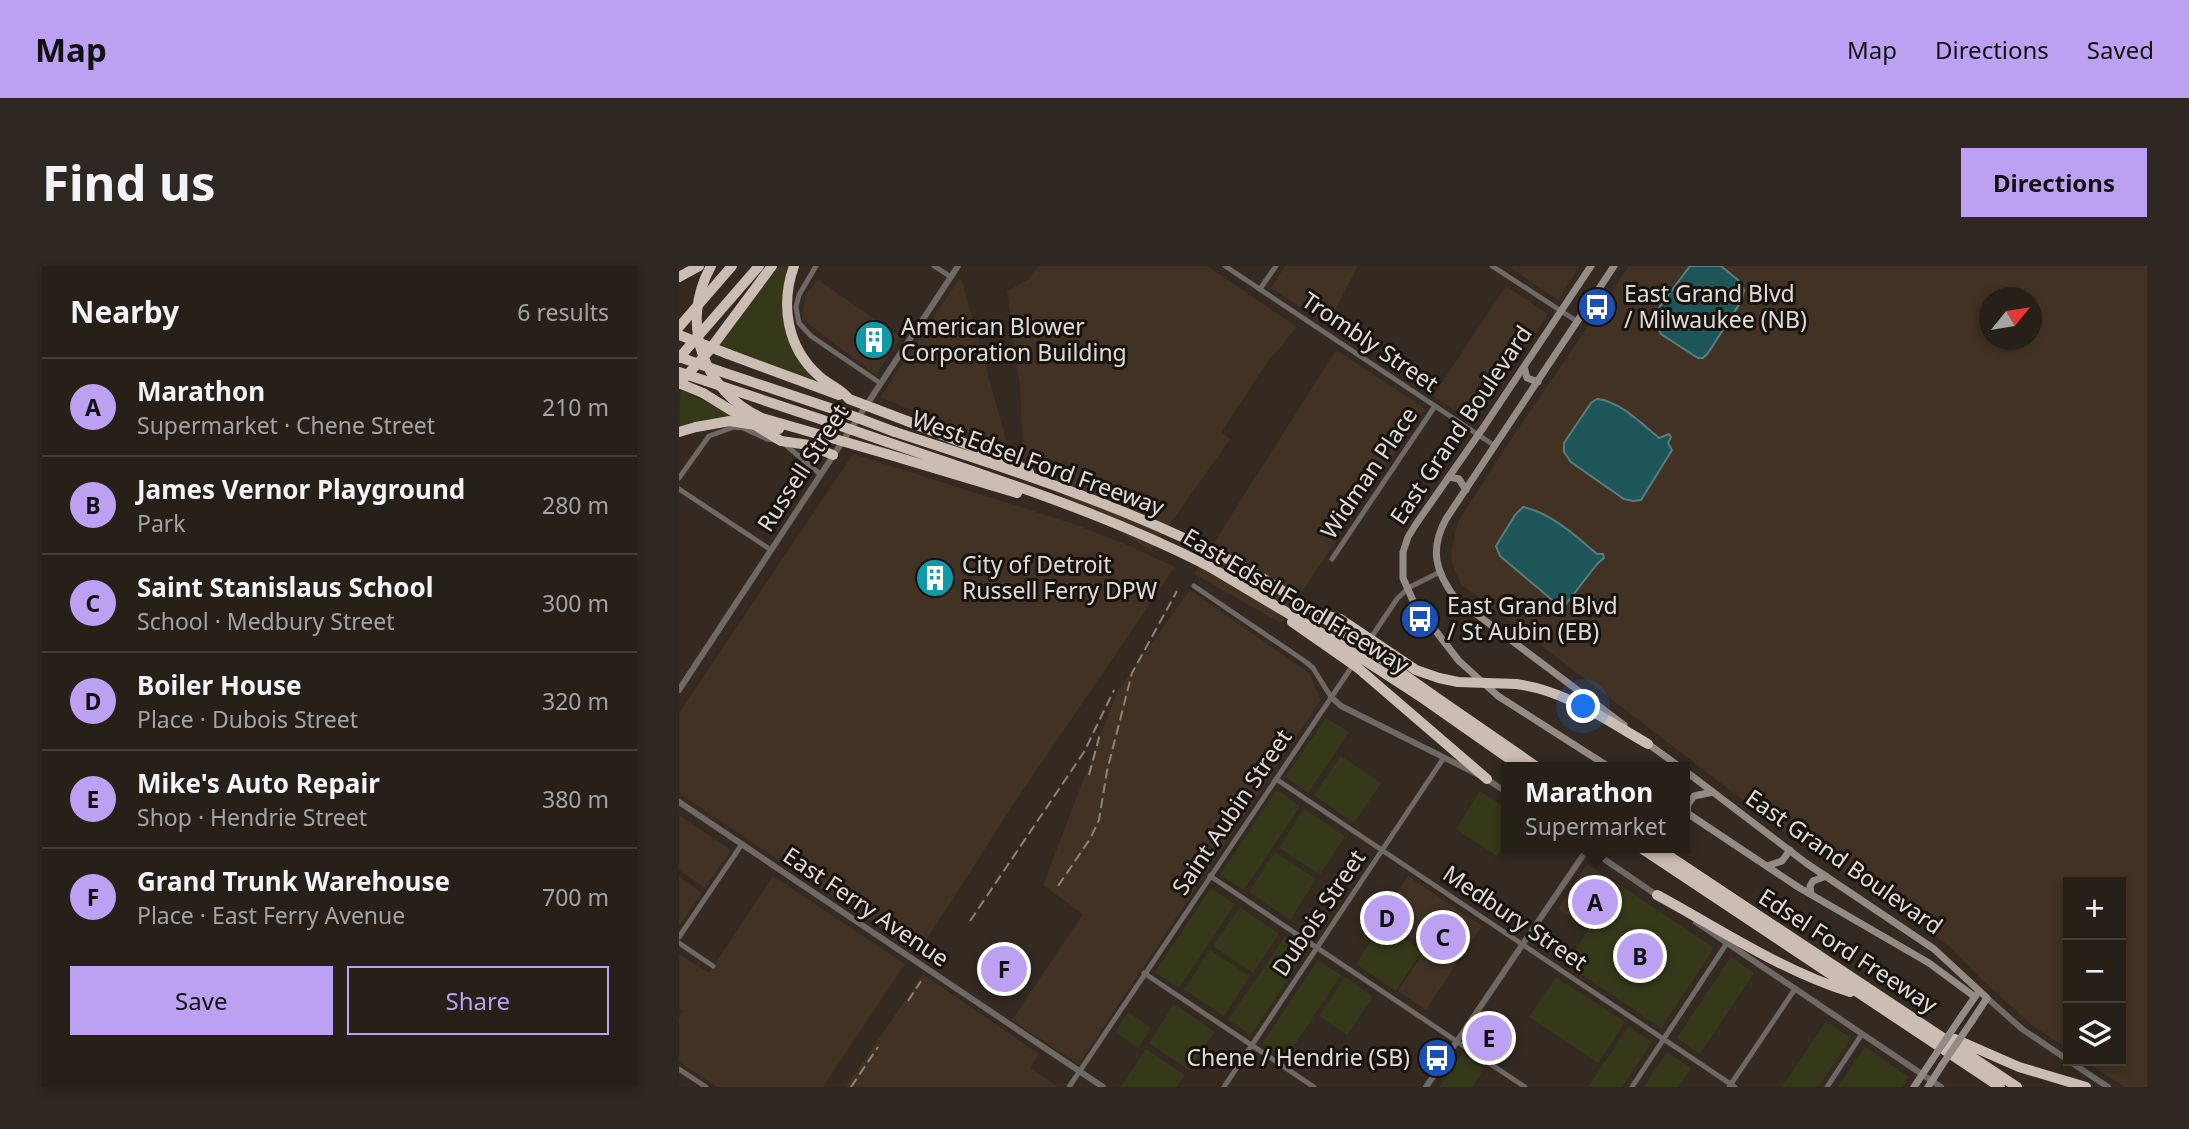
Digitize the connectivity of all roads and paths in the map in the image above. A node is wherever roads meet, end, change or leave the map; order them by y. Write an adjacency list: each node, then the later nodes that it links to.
1 (699, 266): 15 (highway)
2 (711, 266): 32 (highway, bridge)
3 (732, 266): 20 (highway)
4 (759, 266): 22 (highway)
5 (772, 266): 27 (highway)
6 (794, 266): 28 (highway)
7 (816, 266): 26 (street)
8 (934, 266): 16 (street)
9 (958, 266): 16 (street, Russell Street)
10 (1225, 266): 17 (street, Trombly Street)
11 (1276, 266): 17 (street)
12 (1492, 266): 18 (street)
13 (1613, 268): 19 (main road, East Grand Boulevard)
14 (1588, 269): 18 (main road, East Grand Boulevard)
15 (679, 277)
16 (951, 277): 26 (street, Russell Street)
17 (1260, 289): 29 (street, Trombly Street)
18 (1561, 311): 19 (street); 23 (main road, East Grand Boulevard)
19 (1578, 322): 25 (main road, East Grand Boulevard)
20 (679, 327)
21 (679, 335): 28 (highway, bridge)
22 (679, 358): 37 (highway, West Edsel Ford Freeway, bridge)
23 (1524, 366): 25 (main road); 31 (main road, East Grand Boulevard)
24 (679, 372): 42 (highway, East Edsel Ford Freeway, bridge)
25 (1538, 382): 34 (main road, East Grand Boulevard)
26 (880, 383): 35 (street, Russell Street)
27 (679, 384): 33 (highway, bridge)
28 (824, 386): 37 (highway, bridge)
29 (1435, 406): 31 (street, Trombly Street); 44 (street, Widman Place)
30 (679, 432): 32 (highway, bridge)
31 (1478, 435): 34 (street, Trombly Street); 38 (main road, East Grand Boulevard)
32 (825, 437): 42 (highway, bridge)
33 (781, 441): 35 (highway); 36 (street); 39 (street)
34 (1495, 446): 41 (main road, East Grand Boulevard)
35 (832, 455): 36 (street, Russell Street)
36 (820, 474): 43 (street, Russell Street)
37 (1035, 477): 49 (highway, West Edsel Ford Freeway)
38 (1449, 477): 41 (main road); 48 (main road, East Grand Boulevard)
39 (679, 478)
40 (679, 489): 43 (street)
41 (1466, 490): 46 (main road, East Grand Boulevard)
42 (1036, 494): 45 (highway, East Edsel Ford Freeway)
43 (771, 550): 50 (street, Russell Street)
44 (1332, 559)
45 (1210, 567): 54 (highway, East Edsel Ford Freeway, bridge); 60 (highway, bridge)
46 (1438, 573): 48 (street, Saint Aubin Street); 52 (main road, East Grand Boulevard)
47 (1194, 586): 51 (street)
48 (1408, 588): 51 (street, Saint Aubin Street); 56 (main road, East Grand Boulevard)
49 (1318, 614): 52 (highway, bridge); 55 (highway, West Edsel Ford Freeway, bridge)
50 (679, 690)
51 (1331, 697): 53 (street); 59 (street, Saint Aubin Street)
52 (1648, 744): 57 (main road, East Grand Boulevard)
53 (1443, 759): 60 (street); 67 (street, Dubois Street)
54 (1514, 762)
55 (1530, 762)
56 (1601, 762)
57 (1673, 762)
58 (1690, 774): 62 (main road, East Grand Boulevard)
59 (1276, 779): 67 (street, Medbury Street); 74 (street, Saint Aubin Street)
60 (1487, 779): 61 (street)
61 (1501, 789)
62 (1714, 792): 63 (main road); 68 (main road, East Grand Boulevard)
63 (1690, 801)
64 (679, 802): 66 (street, East Ferry Avenue)
65 (1690, 815): 73 (main road, East Grand Boulevard)
66 (741, 844): 78 (street); 97 (street, East Ferry Avenue)
67 (1382, 850): 81 (street, Medbury Street); 82 (street, Dubois Street)
68 (1790, 850): 73 (main road); 75 (main road, East Grand Boulevard)
69 (1585, 853): 81 (street)
70 (1595, 853): 77 (street)
71 (1649, 853): 87 (highway, Edsel Ford Freeway)
72 (1665, 853): 89 (highway, Edsel Ford Freeway)
73 (1766, 866): 76 (main road, East Grand Boulevard)
74 (1210, 876): 82 (street); 84 (street, Saint Aubin Street)
75 (1826, 876): 76 (main road); 86 (main road, East Grand Boulevard)
76 (1811, 894): 86 (main road, East Grand Boulevard)
77 (1657, 895): 80 (street); 87 (highway)
78 (679, 937)
79 (679, 943): 83 (street)
80 (1727, 943): 85 (street); 91 (street)
81 (1522, 944): 91 (street, Medbury Street); 92 (street)
82 (1317, 948): 92 (street); 93 (street, Dubois Street)
83 (713, 966)
84 (1145, 973): 93 (street); 97 (street, Saint Aubin Street)
85 (1795, 989): 90 (street); 100 (street)
86 (1977, 993): 88 (main road, East Grand Boulevard); 98 (main road, bridge)
87 (1862, 995): 112 (highway, Edsel Ford Freeway)
88 (1987, 998): 94 (street); 99 (main road, bridge)
89 (1932, 1030): 113 (highway, Edsel Ford Freeway); 114 (highway)
90 (1862, 1034): 98 (street); 109 (street)
91 (1664, 1039): 100 (street, Medbury Street); 108 (street)
92 (1457, 1041): 106 (street); 107 (street)
93 (1252, 1045): 104 (street, Dubois Street); 105 (street)
94 (2063, 1056)
95 (2078, 1066): 115 (street)
96 (679, 1069): 101 (street)
97 (1080, 1072): 102 (street, Saint Aubin Street); 103 (street, East Ferry Avenue)
98 (1922, 1074): 99 (street); 110 (main road)
99 (1930, 1084): 111 (street)
100 (1732, 1086)
101 (706, 1087)
102 (1069, 1087)
103 (1103, 1087)
104 (1224, 1087)
105 (1314, 1087)
106 (1426, 1087)
107 (1525, 1087)
108 (1632, 1087)
109 (1827, 1087)
110 (1914, 1087)
111 (1941, 1087)
112 (2000, 1087)
113 (2017, 1087)
114 (2086, 1087)
115 (2108, 1087)

